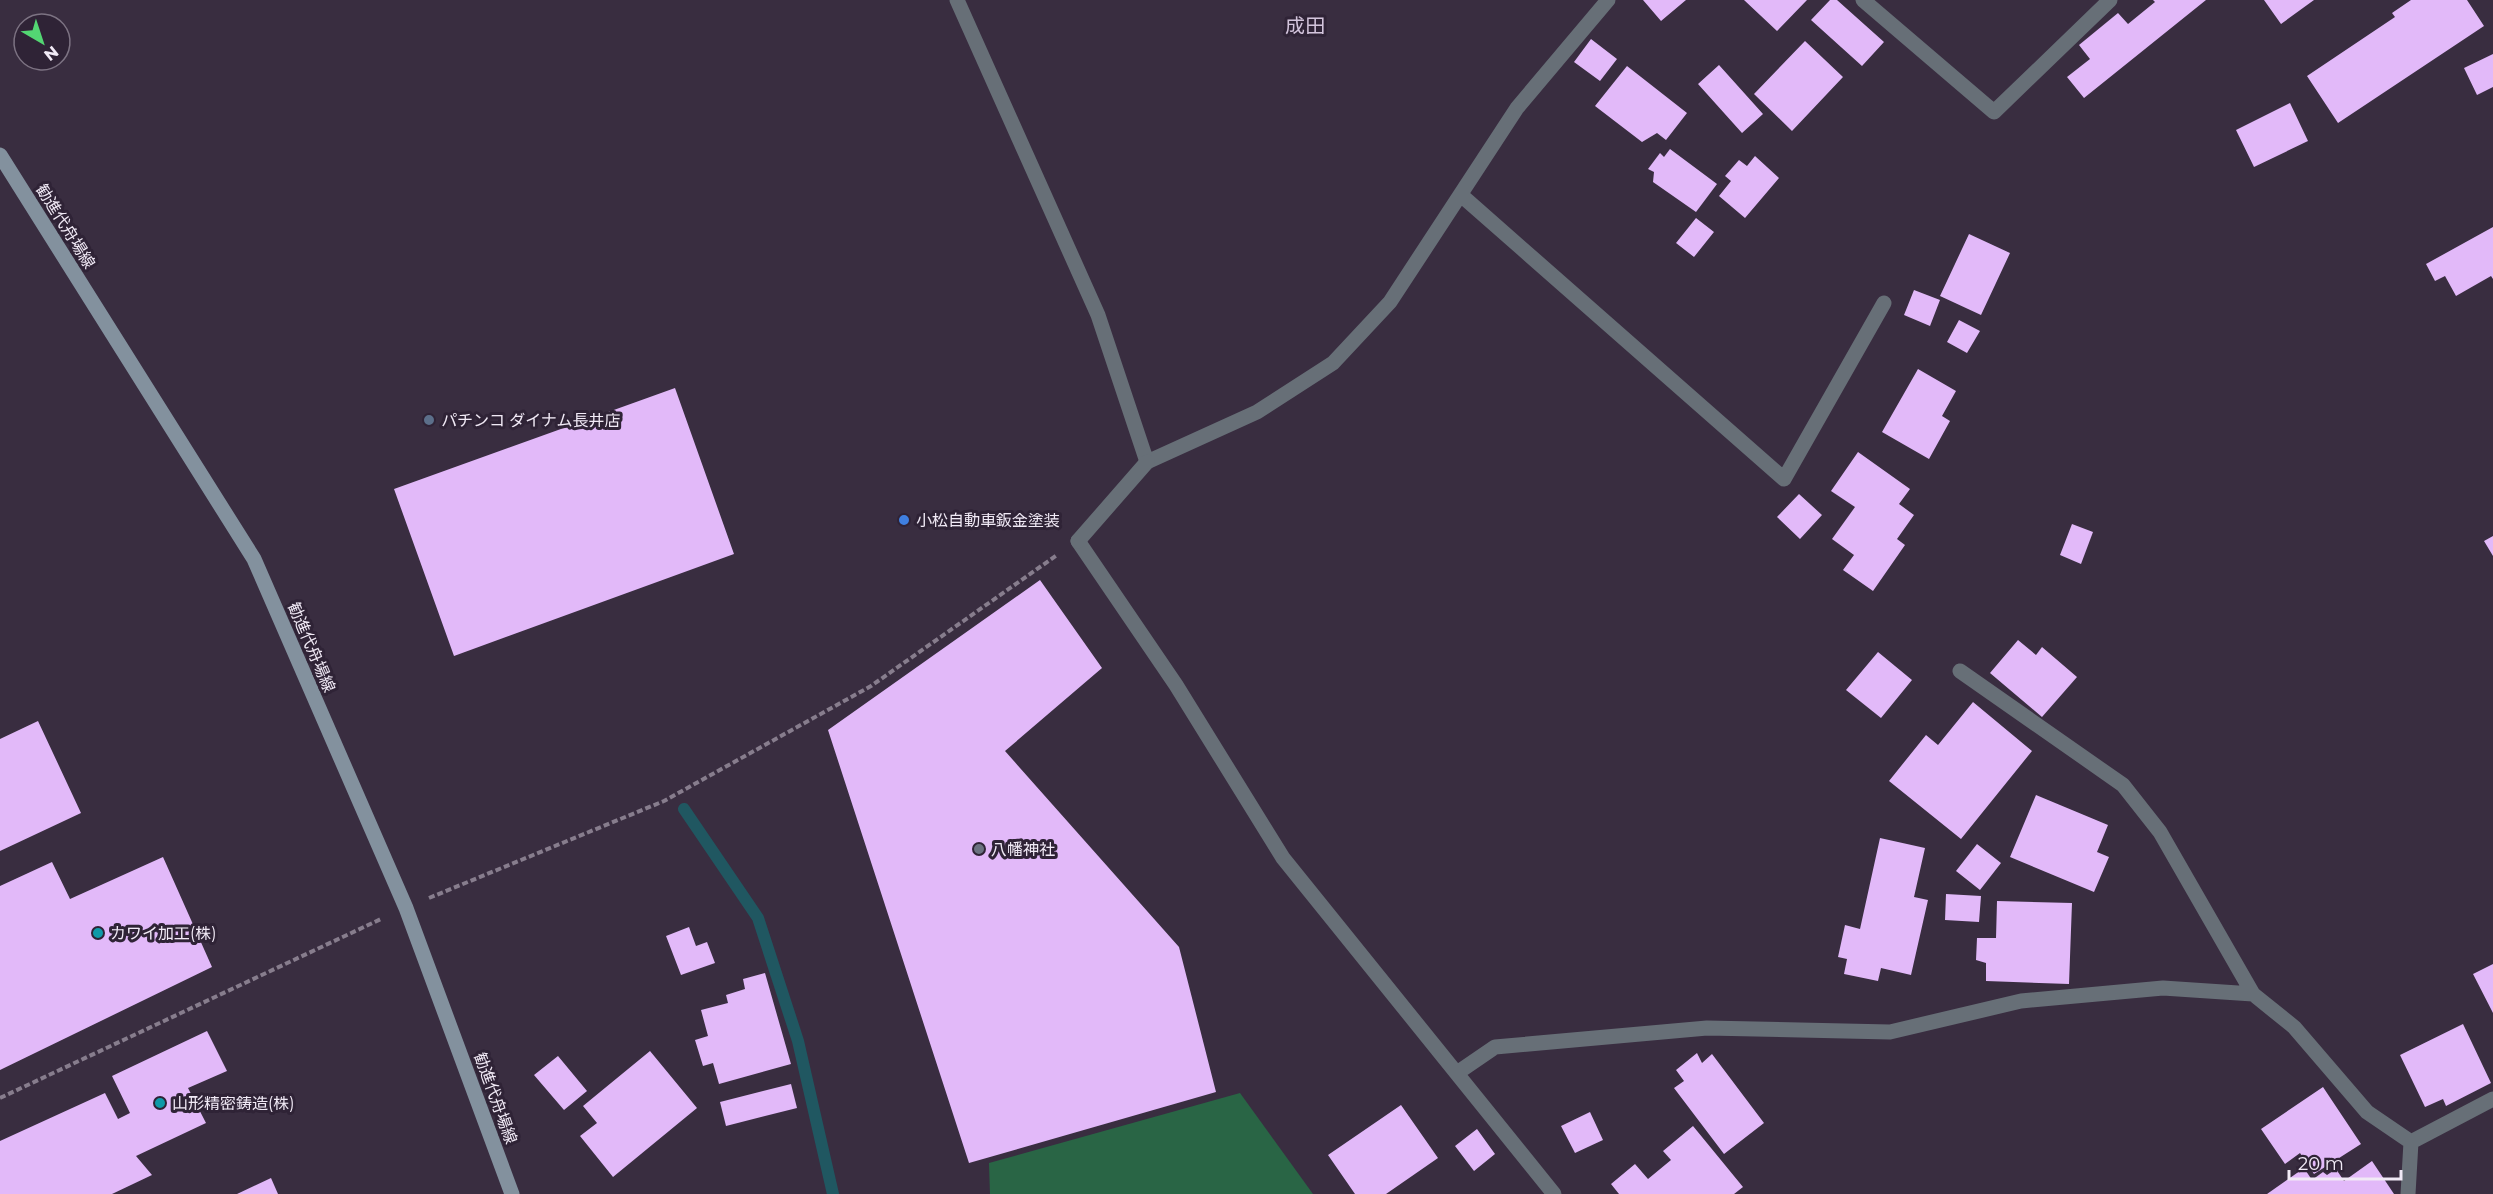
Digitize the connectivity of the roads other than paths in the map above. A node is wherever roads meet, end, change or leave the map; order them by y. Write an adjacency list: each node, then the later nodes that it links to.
1 (957, 0): 8 (street)
2 (1608, 0): 6 (street)
3 (1863, 0): 4 (street)
4 (2110, 0)
5 (0, 155): 14 (main road, 勧進代舟場線)
6 (1461, 195): 7 (street); 8 (street)
7 (1884, 303)
8 (1147, 462): 11 (street)
9 (1960, 671): 10 (street)
10 (2253, 994): 11 (street); 13 (street)
11 (1457, 1073): 15 (street)
12 (2493, 1099): 13 (street)
13 (2411, 1142): 16 (street)
14 (513, 1194)
15 (1554, 1194)
16 (2408, 1194)

